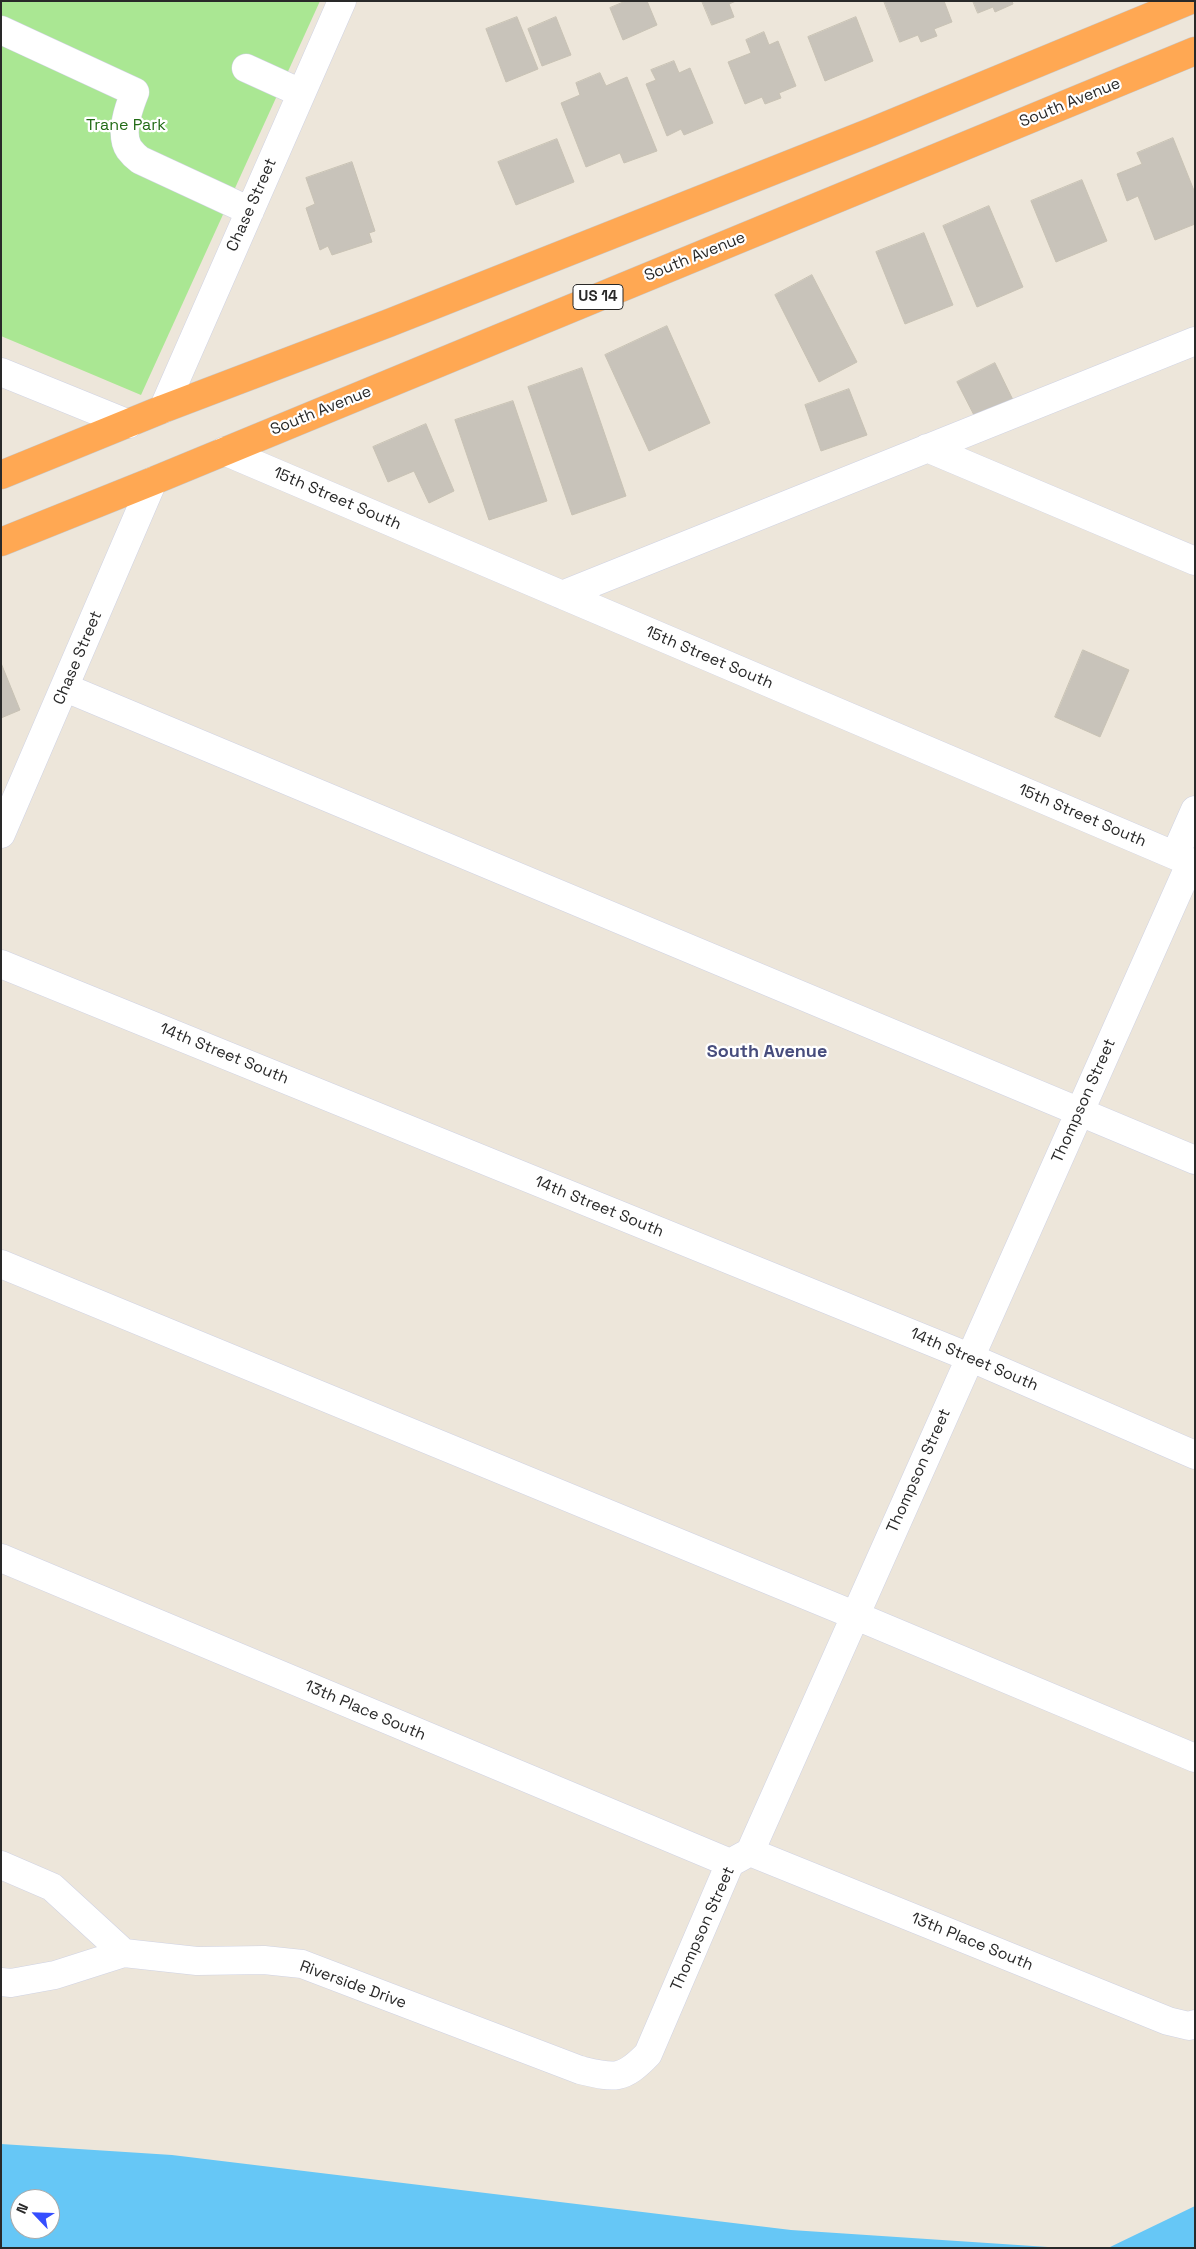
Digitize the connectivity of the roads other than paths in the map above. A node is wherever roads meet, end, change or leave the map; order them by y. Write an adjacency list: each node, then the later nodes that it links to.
1 (342, 1): 6 (street, Chase Street)
2 (1188, 1): 10 (highway)
3 (1, 30): 7 (street)
4 (1195, 51): 13 (highway, South Avenue / US 14)
5 (246, 68): 6 (street)
6 (301, 94): 7 (street, Chase Street)
7 (250, 211): 10 (street, Chase Street)
8 (1195, 341): 12 (street)
9 (1, 372): 11 (street)
10 (163, 409): 11 (highway)
11 (130, 424): 14 (highway)
12 (927, 448): 17 (street); 18 (street)
13 (224, 451): 15 (highway, South Avenue / US 14); 18 (street, 15th Street South)
14 (1, 475)
15 (153, 481): 16 (highway, South Avenue / US 14); 19 (street, Chase Street)
16 (1, 542)
17 (1195, 561)
18 (562, 595): 22 (street, 15th Street South)
19 (66, 688): 21 (street, Chase Street); 24 (street)
20 (1195, 810): 22 (street, Thompson Street)
21 (1, 834)
22 (1187, 860): 24 (street, Thompson Street)
23 (1, 964): 27 (street, 14th Street South)
24 (1079, 1112): 25 (street); 27 (street, Thompson Street)
25 (1195, 1160)
26 (1, 1264): 30 (street)
27 (969, 1357): 28 (street, 14th Street South); 30 (street, Thompson Street)
28 (1195, 1455)
29 (1, 1558): 32 (street, 13th Place South)
30 (854, 1615): 31 (street); 32 (street, Thompson Street)
31 (1195, 1758)
32 (740, 1857): 36 (street, 13th Place South); 37 (street, Thompson Street)
33 (1, 1865): 34 (street)
34 (124, 1953): 35 (street, Riverside Drive); 37 (street, Riverside Drive)
35 (1, 1982)
36 (1195, 2024)
37 (634, 2068)

